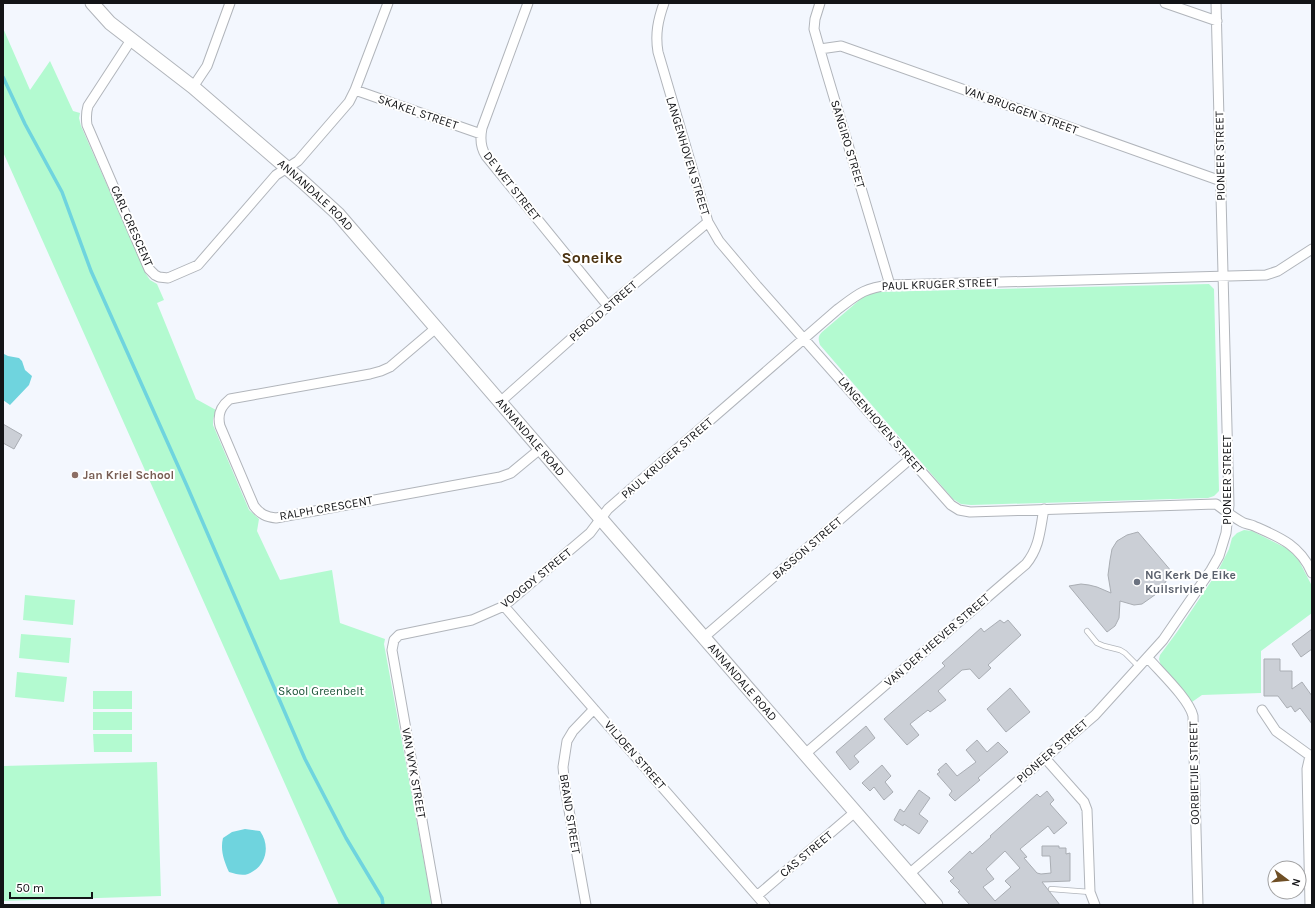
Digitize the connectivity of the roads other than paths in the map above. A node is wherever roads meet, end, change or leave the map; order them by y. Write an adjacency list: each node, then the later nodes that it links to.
1 (92, 3): 10 (street, ANNANDALE ROAD)
2 (230, 3): 12 (street)
3 (388, 3): 13 (street, CARL CRESCENT)
4 (528, 3): 14 (street)
5 (664, 3): 17 (street, LANGENHOVEN STREET)
6 (820, 3): 11 (street, SANGIRO STREET)
7 (1165, 3): 9 (street)
8 (1216, 3): 9 (street, PIONEER STREET)
9 (1217, 21): 16 (street, PIONEER STREET)
10 (131, 40): 12 (street, ANNANDALE ROAD); 15 (street, CARL CRESCENT)
11 (820, 49): 16 (street, VAN BRUGGEN STREET); 20 (street, SANGIRO STREET)
12 (193, 87): 15 (street, ANNANDALE ROAD)
13 (355, 90): 14 (street, SKAKEL STREET); 15 (street, CARL CRESCENT)
14 (481, 134): 21 (street, DE WET STREET)
15 (287, 168): 22 (street, ANNANDALE ROAD)
16 (1221, 181): 19 (street, PIONEER STREET)
17 (708, 222): 21 (street, PEROLD STREET); 23 (street, LANGENHOVEN STREET)
18 (1312, 249): 19 (street, PAUL KRUGER STREET)
19 (1223, 276): 20 (street, PAUL KRUGER STREET); 28 (street, PIONEER STREET)
20 (890, 285): 23 (street, PAUL KRUGER STREET)
21 (608, 306): 24 (street, PEROLD STREET)
22 (436, 328): 24 (street, ANNANDALE ROAD); 25 (street, RALPH CRESCENT)
23 (805, 339): 26 (street, LANGENHOVEN STREET); 29 (street, PAUL KRUGER STREET)
24 (500, 402): 25 (street, ANNANDALE ROAD)
25 (540, 449): 29 (street, ANNANDALE ROAD)
26 (910, 459): 27 (street, LANGENHOVEN STREET); 33 (street, BASSON STREET)
27 (1044, 509): 28 (street, LANGENHOVEN STREET); 39 (street, VAN DER HEEVER STREET)
28 (1229, 513): 30 (street, LANGENHOVEN STREET); 35 (street, PIONEER STREET)
29 (600, 519): 31 (street, VOOGDY STREET); 33 (street, ANNANDALE ROAD)
30 (1311, 566)
31 (504, 606): 34 (street, VOOGDY STREET); 37 (street, VILJOEN STREET)
32 (1087, 631): 36 (lane)
33 (703, 638): 39 (street, ANNANDALE ROAD)
34 (394, 640): 47 (street, VAN WYK STREET)
35 (1148, 658): 36 (street, PIONEER STREET); 52 (street, OORBIETJIE STREET)
36 (1138, 667): 40 (street, PIONEER STREET)
37 (594, 709): 46 (street, VILJOEN STREET); 48 (street, BRAND STREET)
38 (1262, 710): 41 (street)
39 (804, 754): 42 (street, ANNANDALE ROAD)
40 (1044, 757): 43 (street, PIONEER STREET); 45 (street)
41 (1311, 757): 53 (street)
42 (855, 812): 43 (street, ANNANDALE ROAD); 46 (street, CAS STREET)
43 (909, 874): 50 (street, ANNANDALE ROAD)
44 (1051, 889): 45 (lane)
45 (1090, 892): 51 (street)
46 (758, 895): 49 (street, VILJOEN STREET)
47 (437, 905)
48 (586, 905)
49 (766, 905)
50 (936, 905)
51 (1095, 905)
52 (1198, 905)
53 (1311, 905)

